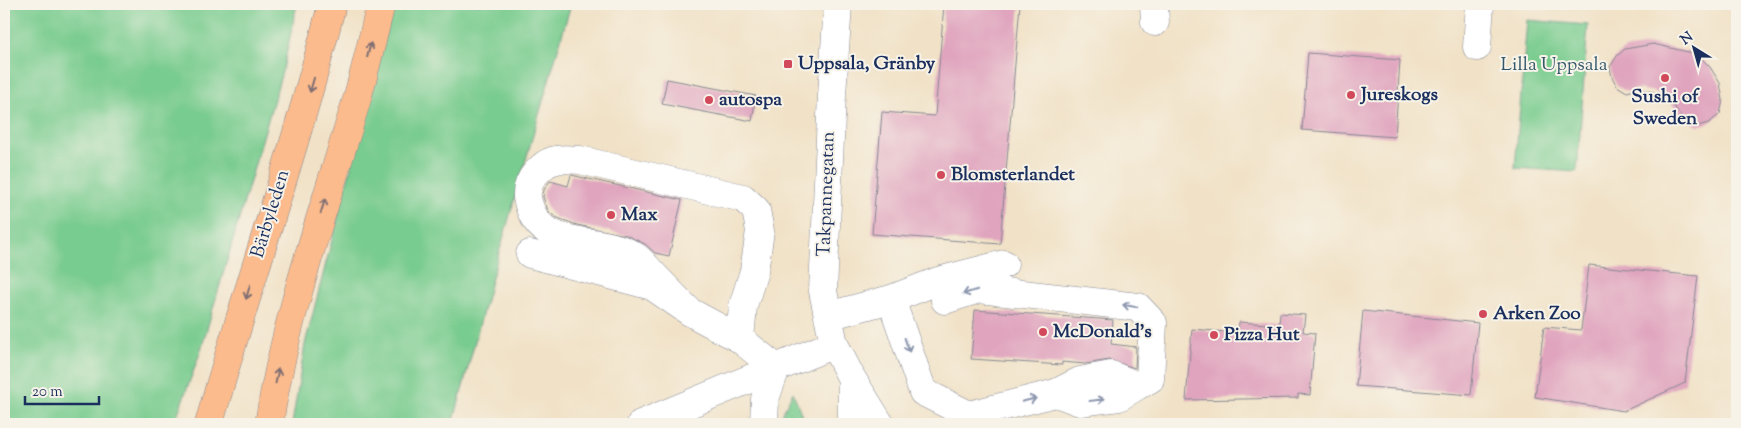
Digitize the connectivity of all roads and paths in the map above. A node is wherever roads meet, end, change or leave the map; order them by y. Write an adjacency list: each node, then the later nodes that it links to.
1 (332, 4): 16 (main road, Bärbyleden, one-way to 16)
2 (380, 4): 17 (main road, one-way to 2)
3 (838, 4): 11 (street, Takpannegatan)
4 (1480, 4): 5 (street)
5 (1477, 47)
6 (530, 254): 10 (street)
7 (1004, 264): 8 (street)
8 (891, 299): 9 (street, one-way to 9); 11 (street)
9 (945, 300)
10 (690, 312): 12 (street); 12 (street)
11 (828, 316): 13 (street, Takpannegatan)
12 (740, 339): 14 (street)
13 (834, 344): 14 (street); 15 (street, Takpannegatan)
14 (776, 368): 18 (street); 19 (street)
15 (852, 379): 20 (street, Takpannegatan); 21 (street, Takpannegatan)
16 (209, 424)
17 (269, 424)
18 (641, 424)
19 (764, 424)
20 (852, 424)
21 (880, 424)

